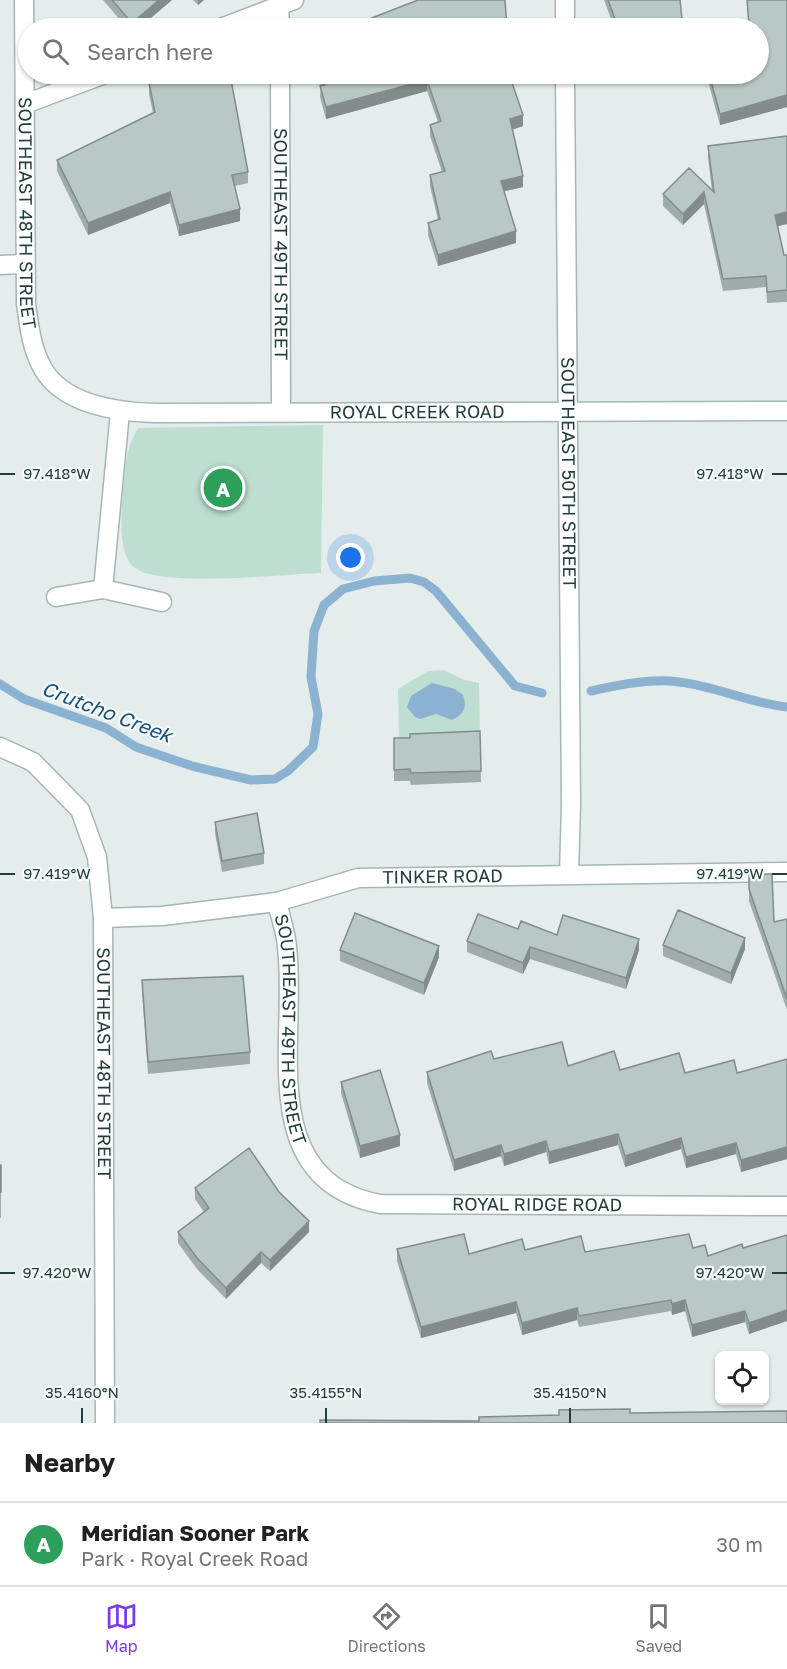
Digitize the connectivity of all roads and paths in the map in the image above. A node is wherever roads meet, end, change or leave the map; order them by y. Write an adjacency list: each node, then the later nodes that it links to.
1 (24, 0): 4 (street, SOUTHEAST 48TH STREET)
2 (565, 0): 7 (street)
3 (287, 3): 5 (street); 6 (street)
4 (24, 18)
5 (247, 18)
6 (283, 18)
7 (565, 18)
8 (25, 84): 12 (street, SOUTHEAST 48TH STREET)
9 (78, 84): 12 (street)
10 (280, 84): 18 (street, SOUTHEAST 49TH STREET)
11 (565, 84): 19 (street, SOUTHEAST 50TH STREET)
12 (25, 104): 13 (street, SOUTHEAST 48TH STREET)
13 (24, 264): 14 (street); 15 (street, SOUTHEAST 48TH STREET)
14 (0, 265)
15 (55, 383): 17 (street, ROYAL CREEK ROAD)
16 (787, 411): 19 (street, ROYAL CREEK ROAD)
17 (120, 412): 18 (street, ROYAL CREEK ROAD); 20 (street)
18 (281, 412): 19 (street, ROYAL CREEK ROAD)
19 (566, 412): 25 (street, SOUTHEAST 50TH STREET)
20 (103, 589): 21 (street); 22 (street)
21 (56, 597)
22 (162, 602)
23 (0, 747): 27 (street, SOUTHEAST 48TH STREET)
24 (787, 872): 25 (street, TINKER ROAD)
25 (569, 874): 26 (street, TINKER ROAD)
26 (277, 902): 27 (street, TINKER ROAD); 28 (street, SOUTHEAST 49TH STREET)
27 (103, 918): 30 (street, SOUTHEAST 48TH STREET)
28 (305, 1157): 29 (street, ROYAL RIDGE ROAD)
29 (787, 1206)
30 (105, 1423)

